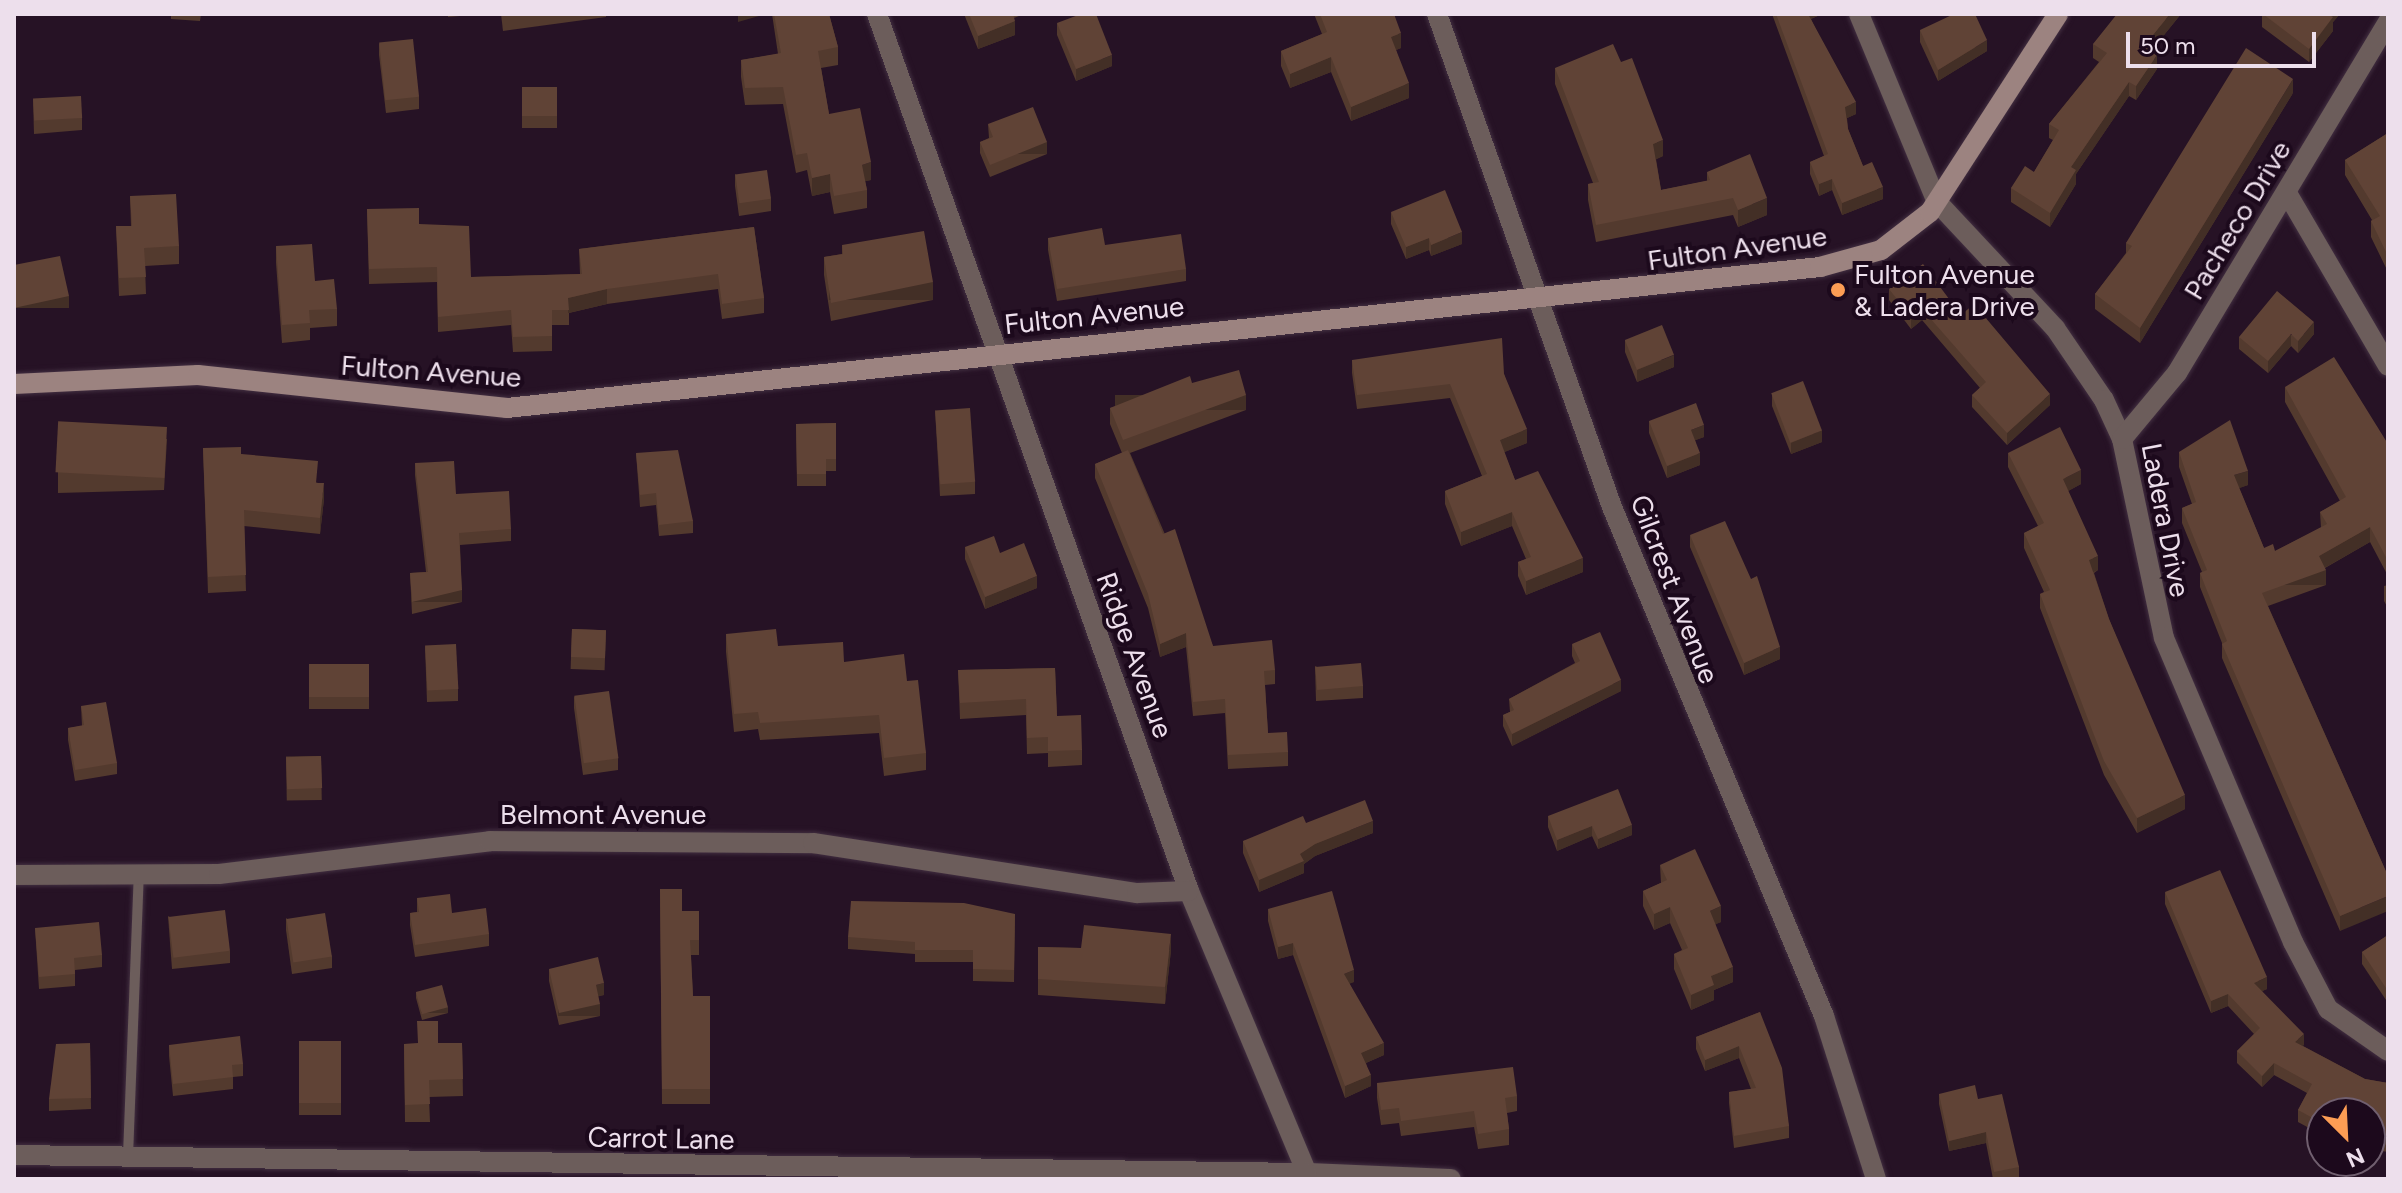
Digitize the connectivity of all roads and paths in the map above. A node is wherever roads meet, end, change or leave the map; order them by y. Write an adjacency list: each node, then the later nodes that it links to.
1 (877, 14): 9 (street, Ridge Avenue)
2 (1437, 14): 8 (street, Gilcrest Avenue)
3 (1859, 14): 7 (street, Ladera Drive)
4 (2058, 14): 7 (street, Fulton Avenue)
5 (2388, 22): 6 (street, Pacheco Drive)
6 (2287, 193): 10 (street); 12 (street, Pacheco Drive)
7 (1937, 202): 8 (street, Fulton Avenue); 12 (street, Ladera Drive)
8 (1540, 298): 9 (street, Fulton Avenue); 21 (street, Gilcrest Avenue)
9 (999, 354): 11 (street, Fulton Avenue); 15 (street, Ridge Avenue)
10 (2388, 366)
11 (14, 384)
12 (2122, 439): 16 (street, Ladera Drive)
13 (14, 875): 14 (street, Belmont Avenue)
14 (139, 875): 15 (street, Belmont Avenue); 18 (lane)
15 (1189, 891): 19 (street, Ridge Avenue)
16 (2388, 1051)
17 (14, 1155): 18 (street, Carrot Lane)
18 (128, 1156): 19 (street, Carrot Lane)
19 (1307, 1173): 20 (street)
20 (1451, 1179)
21 (1876, 1179)

